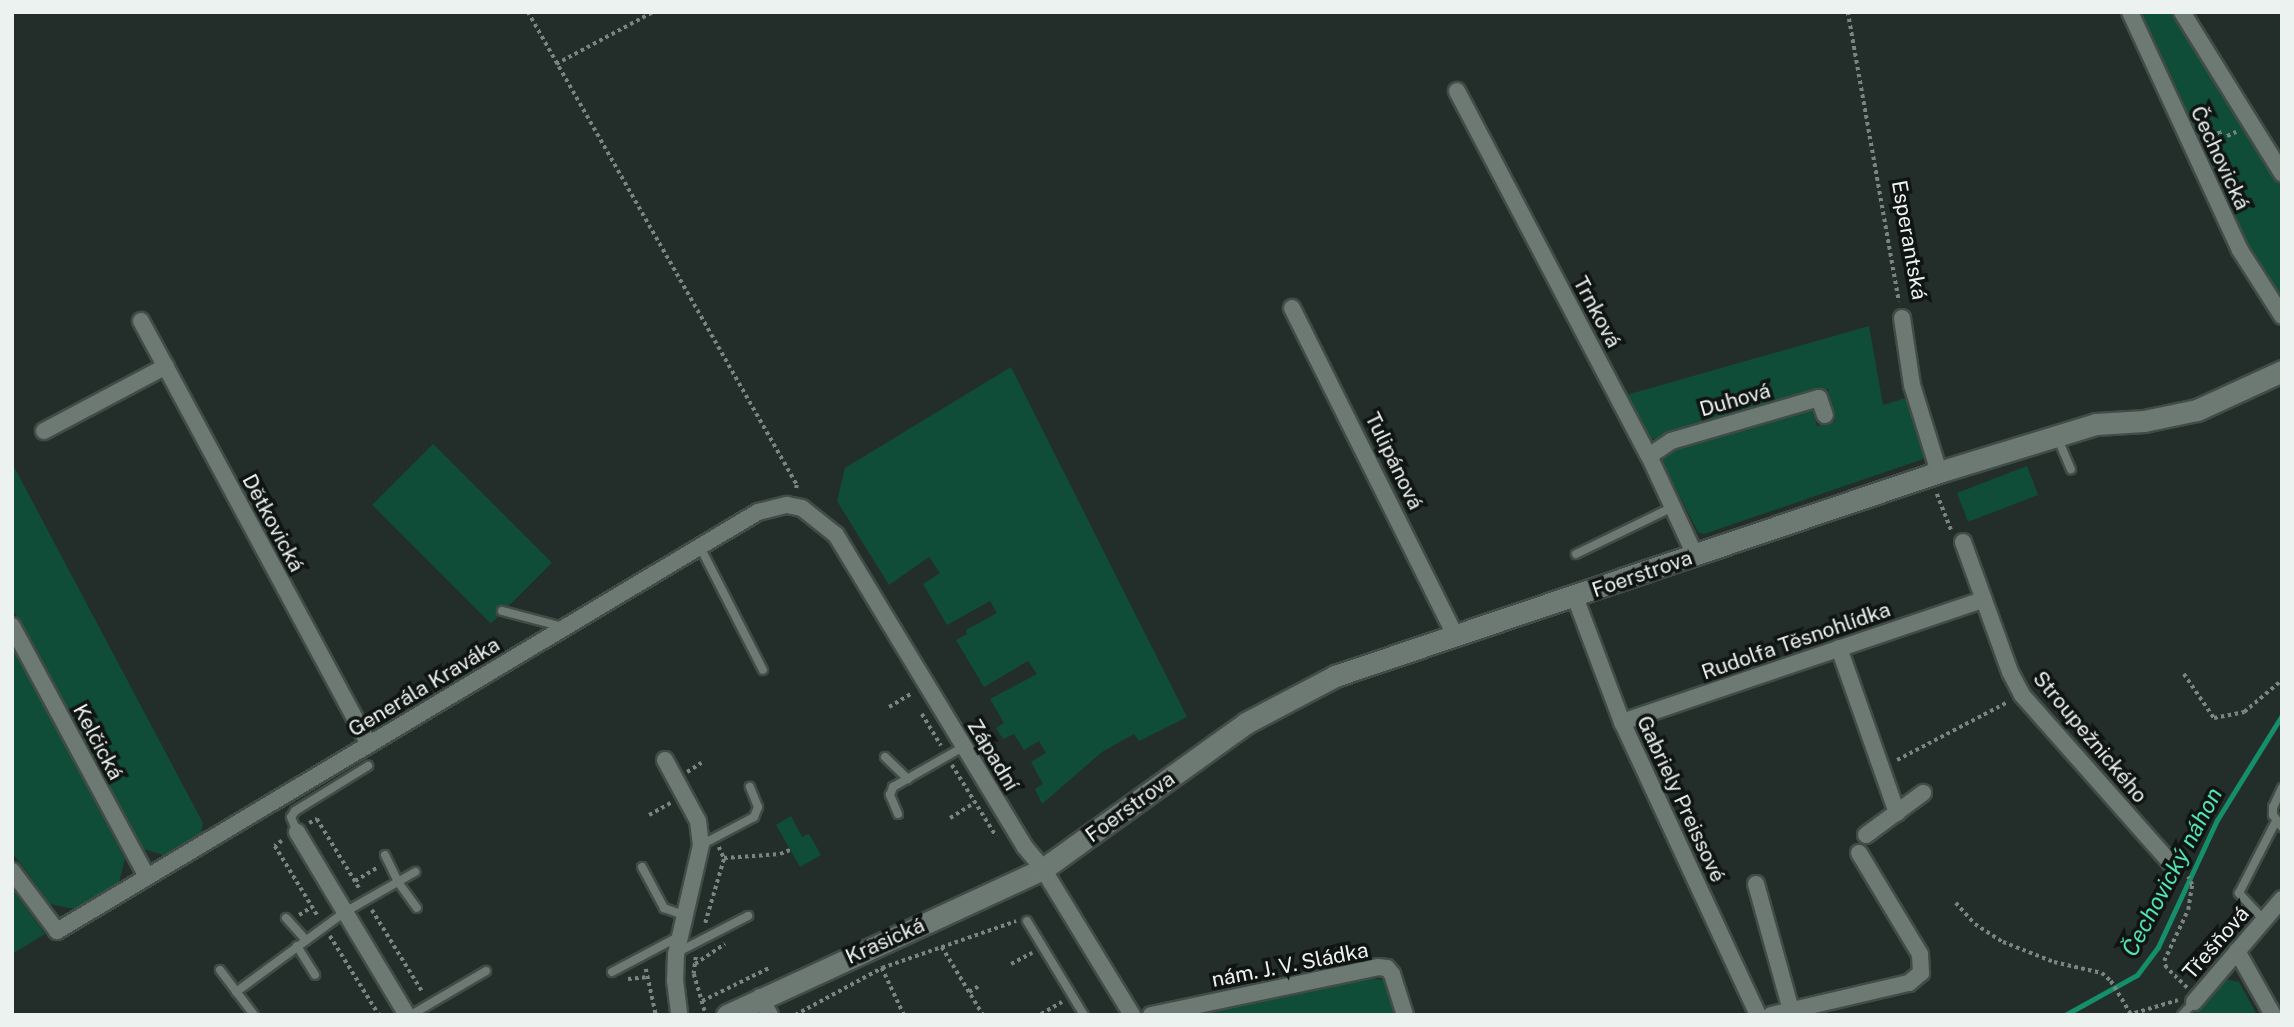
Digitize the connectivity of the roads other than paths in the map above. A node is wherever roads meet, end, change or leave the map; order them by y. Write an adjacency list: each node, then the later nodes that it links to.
1 (2130, 12): 6 (street, Čechovická)
2 (2182, 12): 4 (street, Čechovická)
3 (1457, 91): 14 (street, Trnková)
4 (2282, 173)
5 (1292, 308): 28 (street, Tulipánová)
6 (2282, 316)
7 (1902, 318): 16 (street, Esperantská)
8 (141, 321): 9 (street, Dětkovická)
9 (166, 366): 12 (street); 32 (street, Dětkovická)
10 (2282, 370): 13 (street, Foerstrova)
11 (1825, 415): 14 (street, Duhová)
12 (44, 431)
13 (2057, 436): 15 (lane); 16 (street, Foerstrova)
14 (1649, 456): 18 (street, Trnková)
15 (2071, 469)
16 (1934, 473): 22 (street, Foerstrova)
17 (795, 507): 20 (street, Generála Kraváka); 33 (street, Západní)
18 (1673, 508): 21 (lane); 22 (street, Trnková)
19 (1963, 542): 24 (street, Stroupežnického)
20 (700, 547): 27 (street, Generála Kraváka); 30 (lane)
21 (1576, 554)
22 (1695, 555): 23 (street, Foerstrova)
23 (1575, 597): 28 (street, Foerstrova); 31 (street, Gabriely Preissové)
24 (1983, 600): 29 (street, Rudolfa Těsnohlídka); 50 (street, Stroupežnického)
25 (502, 611): 27 (lane)
26 (12, 626): 54 (street, Kelčická)
27 (566, 628): 32 (street, Generála Kraváka)
28 (1455, 635): 51 (street, Foerstrova)
29 (1839, 648): 31 (street, Rudolfa Těsnohlídka); 41 (street)
30 (763, 670)
31 (1622, 722): 85 (street, Gabriely Preissové)
32 (369, 745): 54 (street, Generála Kraváka)
33 (963, 747): 37 (lane); 51 (street, Západní)
34 (885, 757): 37 (lane)
35 (665, 760): 46 (street)
36 (368, 766): 44 (lane)
37 (908, 779): 42 (lane)
38 (750, 787): 46 (lane)
39 (2282, 788): 43 (lane)
40 (1923, 793): 41 (street)
41 (1897, 813): 45 (street)
42 (898, 814)
43 (2279, 824): 64 (lane)
44 (297, 832): 59 (street)
45 (1866, 835)
46 (701, 845): 60 (street)
47 (1859, 853): 76 (street)
48 (385, 859): 55 (lane)
49 (642, 867): 60 (lane)
50 (2175, 868)
51 (1043, 869): 75 (street, Krasická); 82 (street, Západní)
52 (12, 871): 54 (street, Generála Kraváka)
53 (415, 872): 55 (lane)
54 (147, 877)
55 (398, 882): 58 (lane); 59 (lane)
56 (1756, 884): 76 (street)
57 (2282, 899): 64 (street, Třešňová)
58 (417, 908)
59 (345, 912): 65 (lane); 79 (street)
60 (683, 915): 67 (street)
61 (289, 916): 65 (lane)
62 (748, 916): 67 (lane)
63 (1024, 920): 81 (lane)
64 (2264, 920): 68 (street, Třešňová)
65 (306, 940): 66 (lane)
66 (297, 946): 72 (lane); 73 (lane)
67 (677, 946): 71 (lane); 77 (street)
68 (2237, 951): 74 (street, Třešňová); 88 (street)
69 (220, 970): 73 (lane)
70 (486, 971): 79 (lane)
71 (612, 972)
72 (314, 975)
73 (236, 992): 78 (lane)
74 (2195, 999): 87 (lane, Třešňová)
75 (765, 1006): 80 (street, Krasická)
76 (1791, 1010): 86 (street)
77 (679, 1012)
78 (254, 1015)
79 (409, 1015)
80 (727, 1015)
81 (1084, 1015)
82 (1132, 1015)
83 (1152, 1015): 84 (street, nám. J. V. Sládka)
84 (1405, 1015)
85 (1758, 1015)
86 (1770, 1015)
87 (2182, 1015)
88 (2273, 1015)

